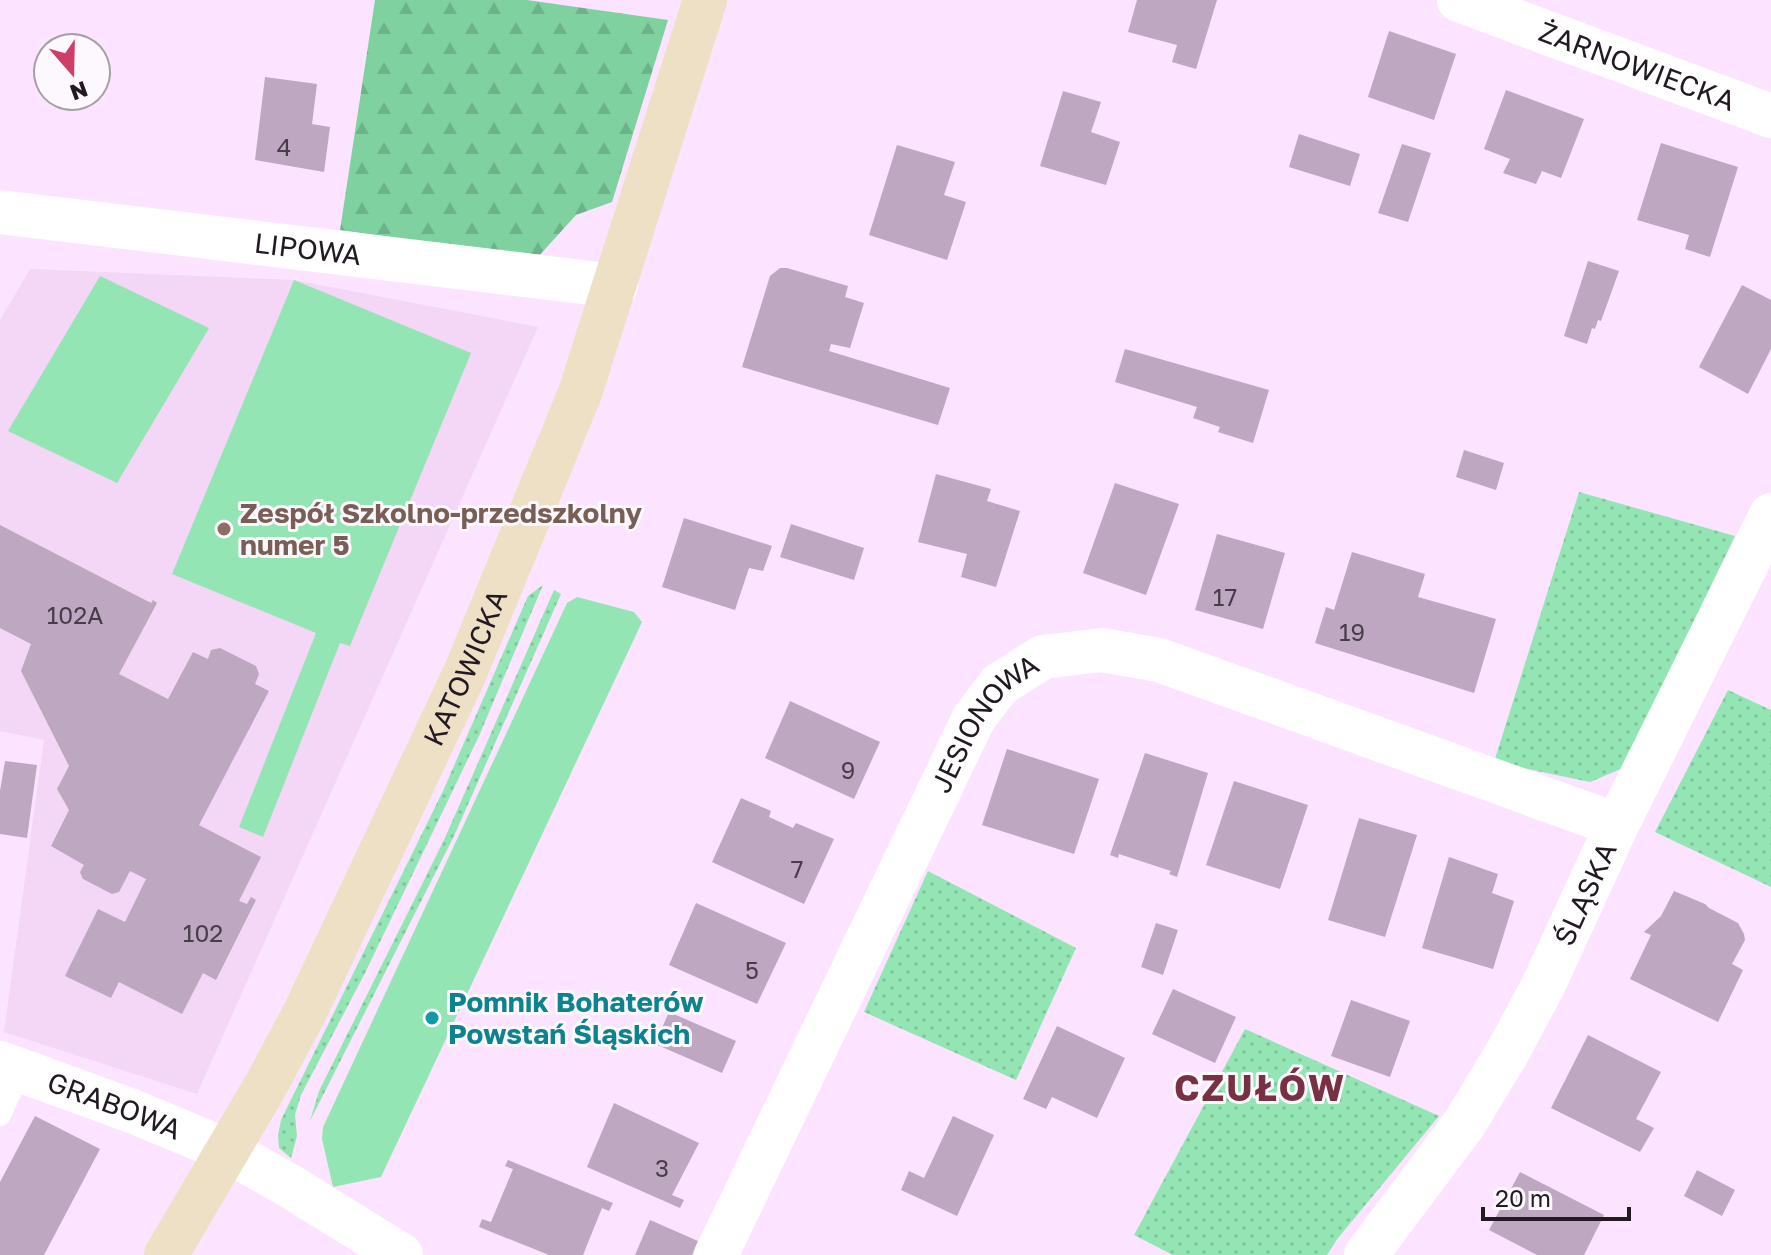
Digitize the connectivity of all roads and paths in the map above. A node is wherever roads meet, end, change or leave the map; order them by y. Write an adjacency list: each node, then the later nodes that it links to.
1 (705, 0): 5 (main road, KATOWICKA)
2 (1459, 0): 3 (street, ŻARNOWIECKA)
3 (1771, 116)
4 (0, 212): 5 (street, LIPOWA)
5 (616, 286): 10 (main road, KATOWICKA)
6 (1771, 515): 7 (street, ŚLĄSKA)
7 (1617, 825): 13 (street, JESIONOWA); 14 (street, ŚLĄSKA)
8 (10, 1066): 9 (lane); 10 (street, GRABOWA)
9 (0, 1115)
10 (228, 1151): 11 (main road, KATOWICKA); 12 (street)
11 (166, 1255)
12 (401, 1255)
13 (716, 1255)
14 (1366, 1255)

